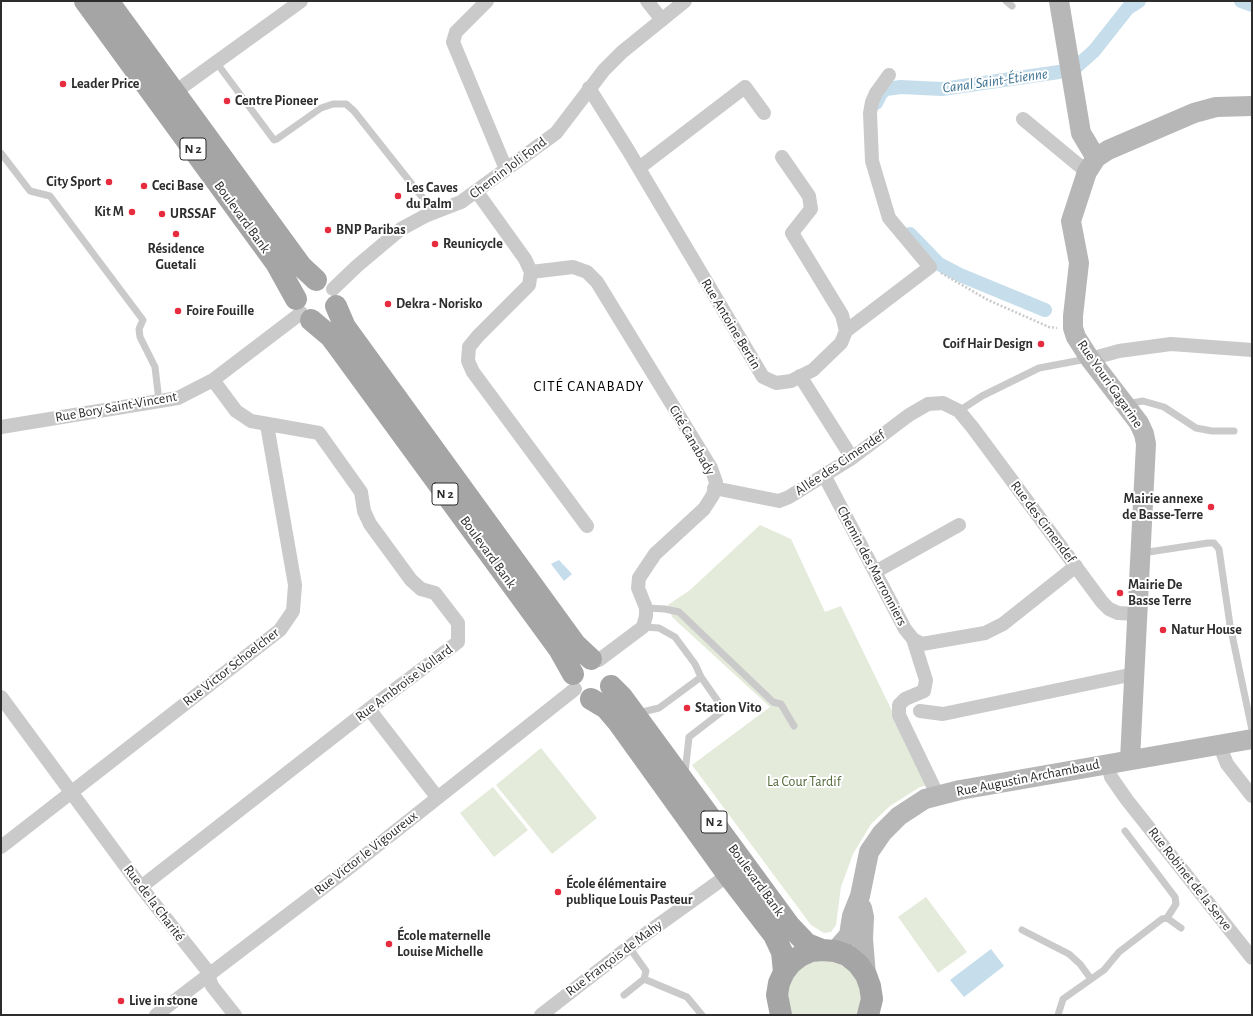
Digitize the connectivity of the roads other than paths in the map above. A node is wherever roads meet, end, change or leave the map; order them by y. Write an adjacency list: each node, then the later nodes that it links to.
1 (85, 1): 25 (main road, Boulevard Bank / N 2)
2 (108, 1): 12 (main road, Boulevard Bank / N 2)
3 (301, 1): 9 (street)
4 (487, 1): 20 (street)
5 (647, 1): 8 (street)
6 (685, 1): 8 (street, Chemin Joli Fond)
7 (1059, 1): 18 (street)
8 (662, 20): 11 (street, Chemin Joli Fond)
9 (216, 62): 12 (street); 22 (lane)
10 (890, 74): 26 (street)
11 (589, 88): 19 (street, Rue Antoine Bertin); 20 (street, Chemin Joli Fond)
12 (175, 92): 24 (main road, Boulevard Bank / N 2)
13 (1252, 106): 18 (street)
14 (764, 113): 19 (street)
15 (1023, 120): 18 (street)
16 (1, 153): 31 (lane)
17 (782, 157): 26 (street)
18 (1091, 165): 28 (street, Rue Youri Gagarine)
19 (639, 168): 29 (street, Rue Antoine Bertin)
20 (506, 169): 21 (street, Chemin Joli Fond)
21 (477, 192): 22 (street, Chemin Joli Fond); 23 (street)
22 (434, 212): 24 (street, Chemin Joli Fond)
23 (531, 272): 39 (street, Cité Canabady); 41 (street)
24 (328, 292): 25 (main road); 25 (main road); 49 (main road, Boulevard Bank / N 2)
25 (303, 311): 30 (street, Rue Bory Saint-Vincent); 53 (main road, Boulevard Bank / N 2)
26 (846, 331): 29 (street, Rue Antoine Bertin)
27 (1252, 350): 28 (street)
28 (1090, 359): 32 (street, Rue Youri Gagarine); 33 (lane)
29 (800, 376): 37 (street)
30 (213, 380): 31 (street, Rue Bory Saint-Vincent); 34 (street)
31 (159, 401): 35 (street, Rue Bory Saint-Vincent)
32 (1124, 404): 36 (lane); 42 (street, Rue Youri Gagarine)
33 (959, 411): 37 (street, Allée des Cimendef); 43 (street, Rue des Cimendef)
34 (267, 425): 55 (street, Rue Ambroise Vollard); 65 (street, Rue Victor Schoelcher)
35 (1, 427)
36 (1234, 431)
37 (852, 458): 38 (street, Allée des Cimendef)
38 (824, 475): 39 (street, Allée des Cimendef); 44 (street, Chemin des Marronniers)
39 (714, 488): 45 (street, Cité Canabady)
40 (959, 525): 44 (street)
41 (587, 526)
42 (1140, 554): 46 (street, Rue Youri Gagarine); 59 (lane)
43 (1076, 566): 46 (street, Rue des Cimendef); 48 (street, Chemin des Marronniers)
44 (875, 572): 48 (street, Chemin des Marronniers)
45 (646, 608): 47 (street, Cité Canabady); 58 (lane)
46 (1137, 614): 50 (street, Rue Youri Gagarine)
47 (643, 627): 49 (street); 51 (lane)
48 (913, 639): 66 (street)
49 (595, 659): 52 (main road, N 2); 53 (main road)
50 (1134, 674): 56 (street); 62 (street, Rue Youri Gagarine)
51 (701, 677): 57 (lane); 64 (lane)
52 (611, 686): 53 (main road); 57 (main road, Boulevard Bank / N 2)
53 (580, 687): 68 (street, Rue Victor le Vigoureux); 71 (main road, Boulevard Bank / N 2)
54 (1, 697): 65 (street, Rue de la Charité)
55 (369, 709): 68 (street); 72 (street, Rue Ambroise Vollard)
56 (920, 711)
57 (634, 714): 64 (main road, Boulevard Bank / N 2)
58 (794, 726)
59 (1252, 730)
60 (1252, 738): 61 (street, Rue Augustin Archambaud)
61 (1219, 744): 62 (street, Rue Augustin Archambaud); 67 (street)
62 (1130, 759): 63 (street, Rue Augustin Archambaud)
63 (1108, 763): 66 (street, Rue Augustin Archambaud); 79 (street, Rue Robinet de la Serve)
64 (684, 782): 78 (main road, Boulevard Bank / N 2)
65 (71, 793): 70 (street, Rue Victor Schoelcher); 72 (street, Rue de la Charité)
66 (938, 796): 73 (street, Rue Augustin Archambaud)
67 (1252, 796)
68 (437, 797): 81 (street, Rue Victor le Vigoureux)
69 (1125, 831): 74 (lane)
70 (1, 847)
71 (728, 875): 77 (street, Rue François de Mahy); 80 (main road, Boulevard Bank / N 2)
72 (141, 887): 81 (street, Rue de la Charité)
73 (860, 896): 78 (street, Rue Augustin Archambaud); 82 (street, Rue Augustin Archambaud)
74 (1167, 918): 75 (lane); 84 (lane)
75 (1181, 928)
76 (1022, 930): 84 (lane)
77 (628, 947): 83 (lane); 89 (street, Rue François de Mahy)
78 (829, 950): 80 (main road, N 2); 82 (main road, N 2)
79 (1252, 958)
80 (784, 972): 91 (main road, N 2)
81 (208, 975): 87 (street, Rue Victor le Vigoureux); 88 (street, Rue de la Charité)
82 (866, 975): 86 (main road, N 2)
83 (644, 979): 85 (lane); 90 (lane)
84 (1091, 979): 92 (lane)
85 (624, 995)
86 (869, 1014)
87 (156, 1015)
88 (235, 1015)
89 (541, 1015)
90 (702, 1015)
91 (781, 1015)
92 (1058, 1015)

